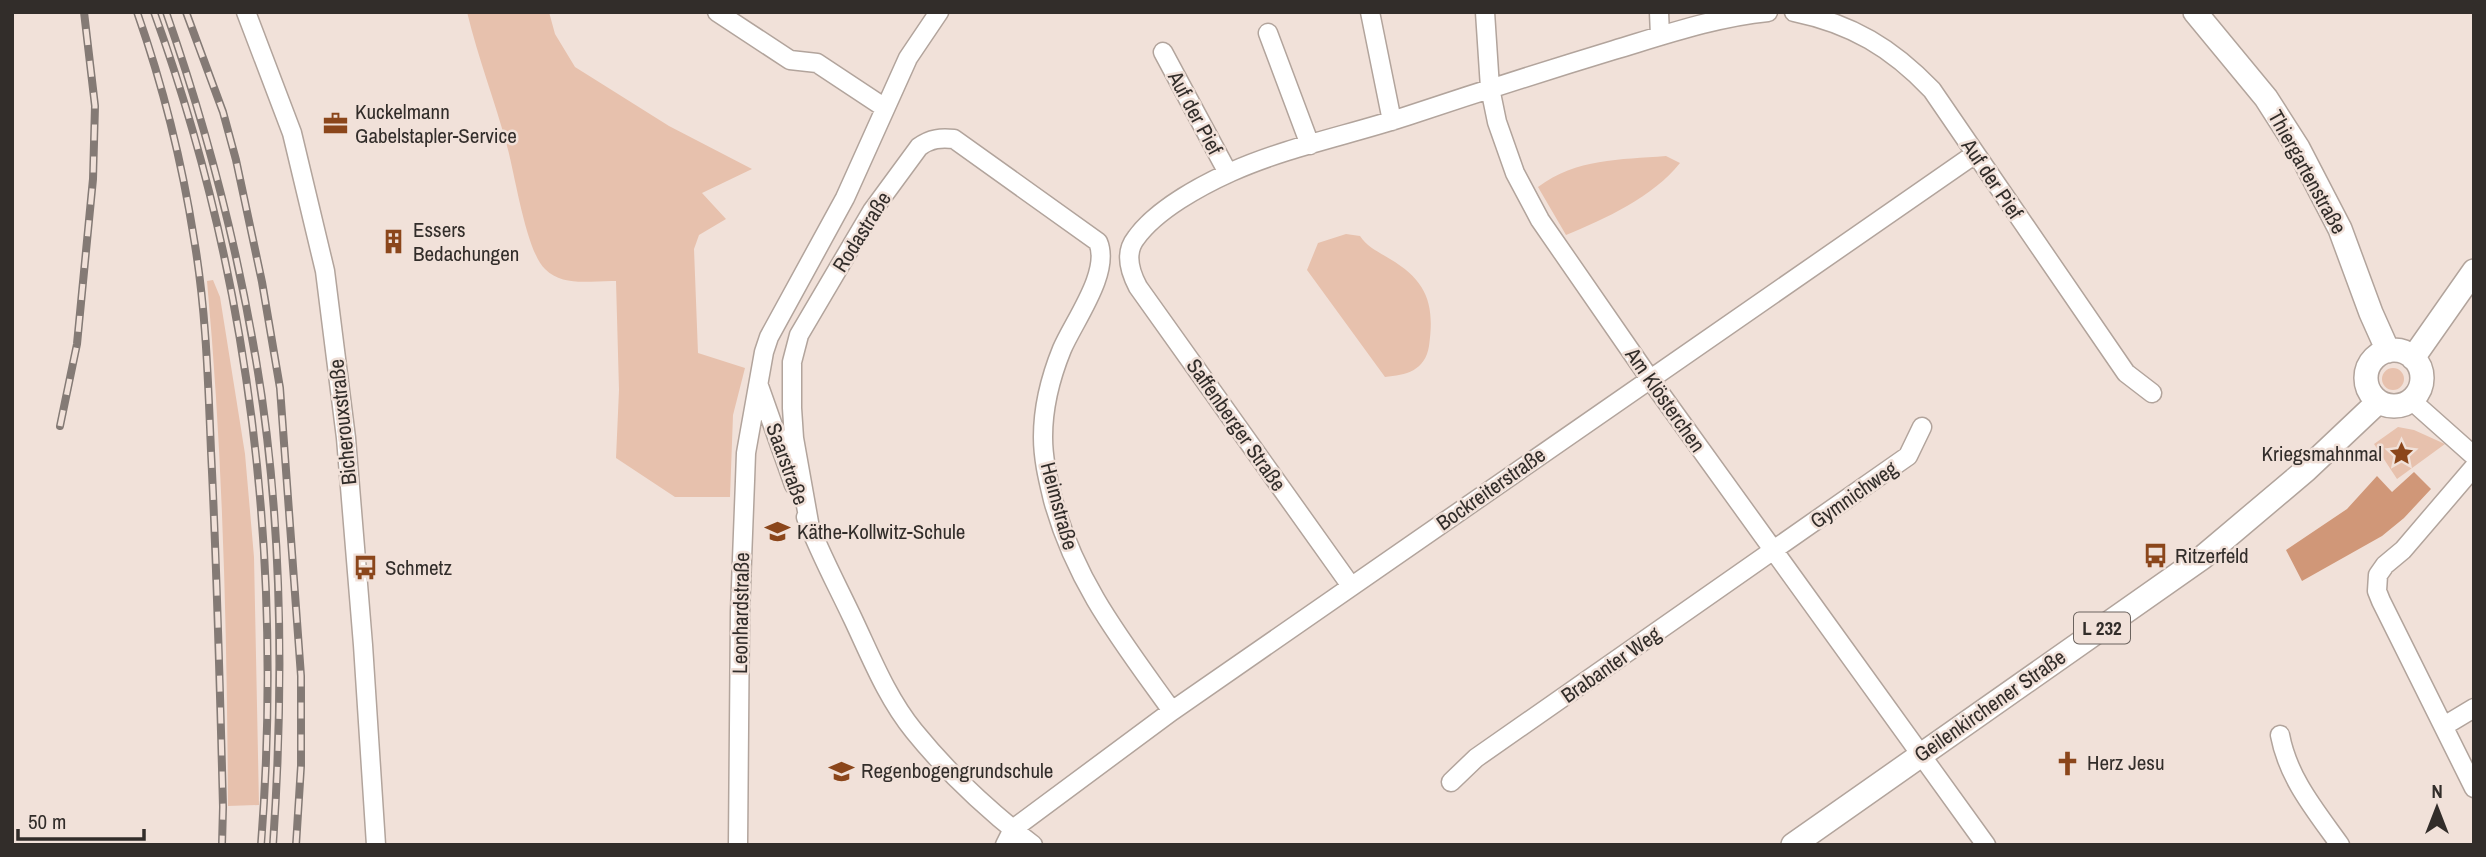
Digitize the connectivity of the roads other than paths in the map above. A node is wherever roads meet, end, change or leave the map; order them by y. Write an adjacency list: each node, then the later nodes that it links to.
1 (246, 12): 44 (street, Bicherouxstraße)
2 (716, 12): 10 (street)
3 (939, 12): 15 (street)
4 (1370, 12): 16 (street)
5 (1485, 12): 14 (street, Am Klösterchen)
6 (1659, 12): 12 (street)
7 (1768, 12): 12 (street, Auf der Pief)
8 (1794, 12): 18 (street, Auf der Pief)
9 (2195, 12): 23 (main road, Thiergartenstraße)
10 (738, 18): 15 (street)
11 (1268, 33): 17 (street)
12 (1660, 36): 14 (street, Auf der Pief)
13 (1163, 52): 19 (street, Auf der Pief)
14 (1490, 88): 16 (street, Auf der Pief); 25 (street, Am Klösterchen)
15 (883, 115): 26 (street)
16 (1392, 121): 17 (street, Auf der Pief)
17 (1310, 145): 19 (street, Auf der Pief)
18 (1975, 154): 25 (street, Bockreiterstraße); 27 (street, Auf der Pief)
19 (1228, 173): 21 (street, Auf der Pief)
20 (1097, 242): 33 (street, Rodastraße); 37 (street, Heimstraße)
21 (1129, 261): 35 (street, Saffenberger Straße)
22 (2474, 271): 24 (main road)
23 (2388, 351): 24 (main road); 29 (main road)
24 (2413, 358): 28 (main road)
25 (1650, 379): 34 (street, Am Klösterchen); 35 (street, Bockreiterstraße)
26 (757, 382): 33 (street, Saarstraße); 45 (street, Leonhardstraße)
27 (2152, 393)
28 (2411, 400): 29 (main road); 31 (street)
29 (2378, 402): 40 (main road, Geilenkirchener Straße / L 232)
30 (1922, 427): 34 (street, Gymnichweg)
31 (2474, 456)
32 (2474, 467): 38 (street)
33 (810, 528): 43 (street, Saarstraße)
34 (1773, 552): 40 (street, Am Klösterchen); 41 (street, Brabanter Weg)
35 (1351, 586): 37 (street, Bockreiterstraße)
36 (2474, 708): 38 (street)
37 (1172, 711): 43 (street, Bockreiterstraße)
38 (2444, 726): 42 (street)
39 (2280, 735): 49 (street)
40 (1922, 753): 47 (main road, Geilenkirchener Straße / L 232); 48 (street, Am Klösterchen)
41 (1451, 782)
42 (2474, 789)
43 (1009, 837): 46 (street, Saarstraße)
44 (376, 845)
45 (738, 845)
46 (1033, 845)
47 (1793, 845)
48 (1986, 845)
49 (2340, 845)

